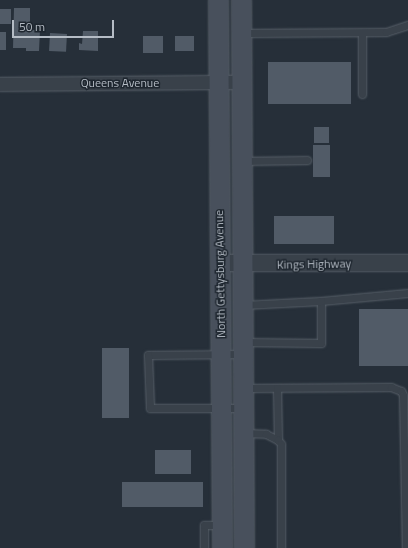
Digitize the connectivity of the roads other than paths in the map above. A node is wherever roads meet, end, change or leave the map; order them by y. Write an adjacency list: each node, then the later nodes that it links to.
1 (218, 0): 7 (main road, North Gettysburg Avenue)
2 (241, 0): 4 (main road, North Gettysburg Avenue)
3 (408, 25): 5 (lane)
4 (241, 33): 5 (lane); 6 (main road, North Gettysburg Avenue)
5 (362, 33): 9 (lane)
6 (241, 82): 7 (street, Queens Avenue); 11 (main road, North Gettysburg Avenue)
7 (217, 83): 8 (street, Queens Avenue); 13 (main road, North Gettysburg Avenue)
8 (0, 84)
9 (362, 94)
10 (307, 160): 11 (lane)
11 (241, 161): 14 (main road, North Gettysburg Avenue)
12 (408, 262): 14 (street, Kings Highway)
13 (220, 264): 14 (street, Kings Highway); 19 (main road, North Gettysburg Avenue)
14 (241, 264): 17 (main road, North Gettysburg Avenue)
15 (408, 293): 16 (lane)
16 (321, 301): 17 (lane); 18 (lane)
17 (241, 305): 18 (main road, North Gettysburg Avenue)
18 (242, 348): 19 (lane); 21 (main road, North Gettysburg Avenue)
19 (220, 354): 20 (main road, North Gettysburg Avenue); 23 (lane)
20 (221, 387): 21 (main road); 23 (main road, North Gettysburg Avenue)
21 (243, 388): 22 (lane); 24 (main road, North Gettysburg Avenue)
22 (277, 388): 27 (lane); 33 (lane)
23 (221, 407): 24 (lane); 25 (main road, North Gettysburg Avenue)
24 (243, 408): 26 (main road, North Gettysburg Avenue)
25 (221, 432): 26 (main road); 28 (main road, North Gettysburg Avenue)
26 (243, 433): 27 (lane); 31 (main road, North Gettysburg Avenue)
27 (278, 440): 32 (lane)
28 (222, 525): 29 (lane); 30 (main road, North Gettysburg Avenue)
29 (204, 548)
30 (222, 548)
31 (244, 548)
32 (281, 548)
33 (406, 548)

